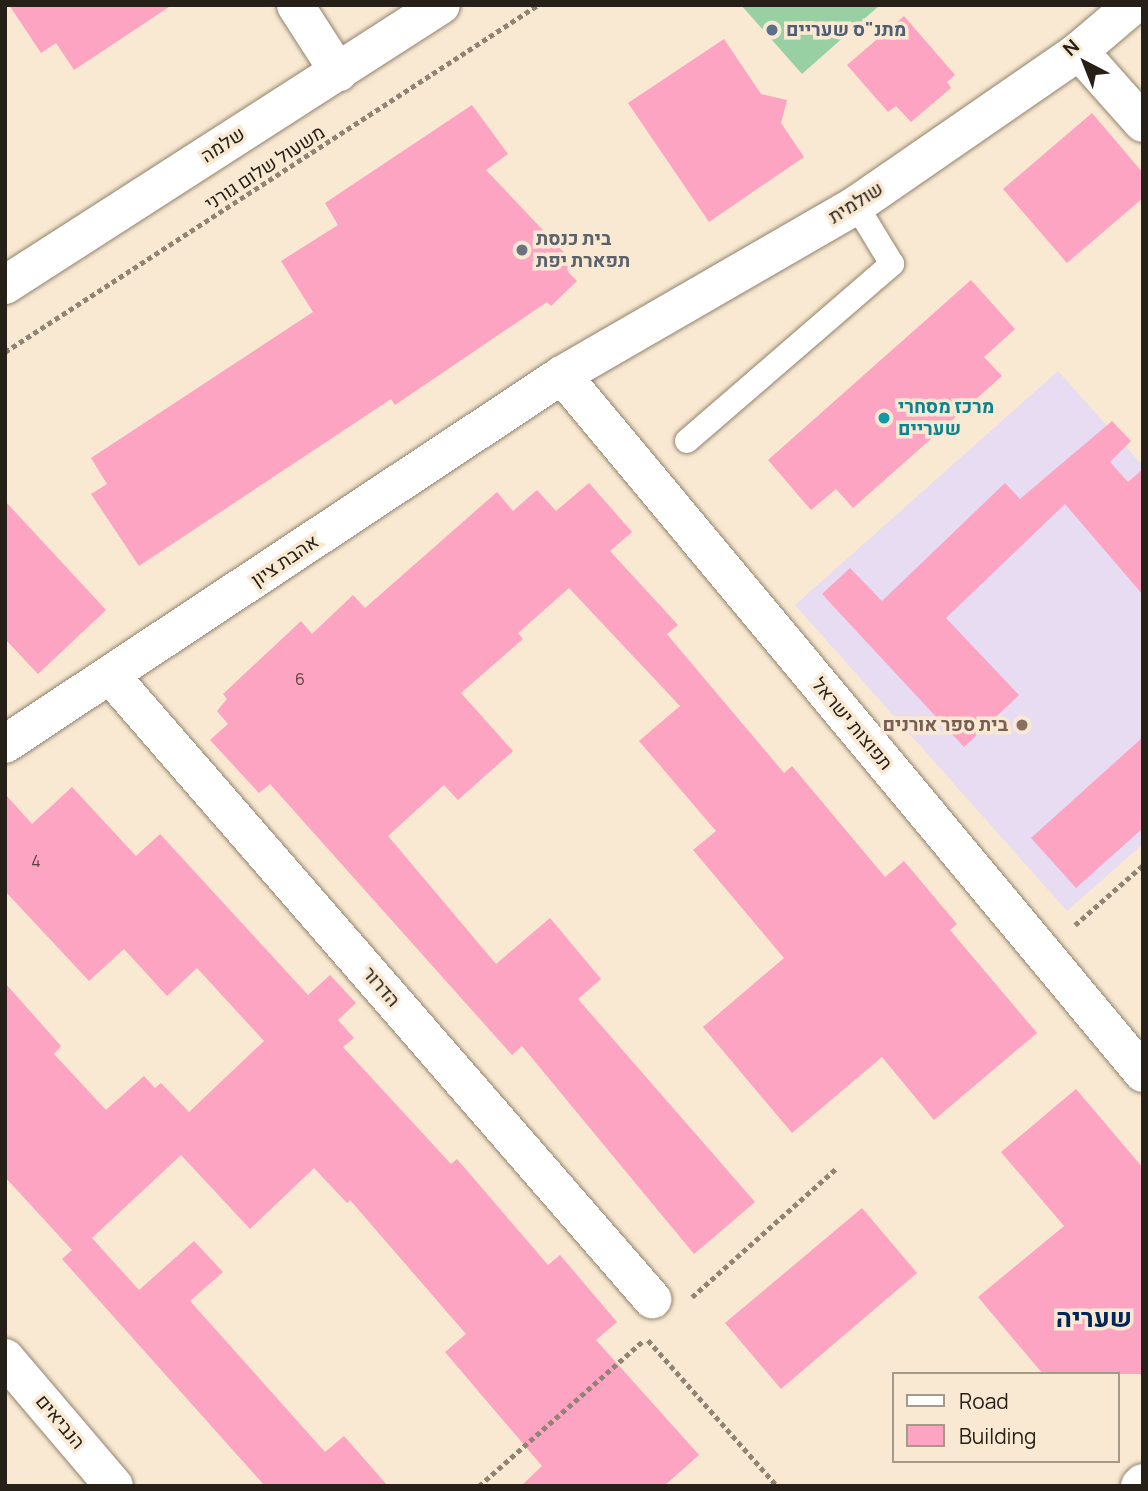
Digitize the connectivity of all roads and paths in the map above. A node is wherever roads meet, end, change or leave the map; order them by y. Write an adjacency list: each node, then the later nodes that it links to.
1 (295, 5): 6 (street)
2 (441, 5): 6 (street, שלמה)
3 (538, 5): 10 (path, משעול שלום גורני)
4 (1133, 5): 5 (street, שולמית)
5 (1079, 51): 7 (street); 8 (street, שולמית)
6 (338, 72): 9 (street, שלמה)
7 (1143, 124)
8 (856, 205): 11 (street, שולמית); 12 (lane)
9 (5, 285)
10 (5, 352)
11 (562, 375): 13 (street, אהבת ציון); 16 (street, תפוצות ישראל)
12 (687, 441)
13 (110, 675): 14 (street, אהבת ציון); 18 (street, הדרור)
14 (5, 744)
15 (1143, 865): 16 (path)
16 (1043, 954): 17 (street, תפוצות ישראל)
17 (1143, 1073)
18 (652, 1299): 21 (path)
19 (5, 1358): 20 (street, הנביאים)
20 (114, 1486)
21 (777, 1486)

